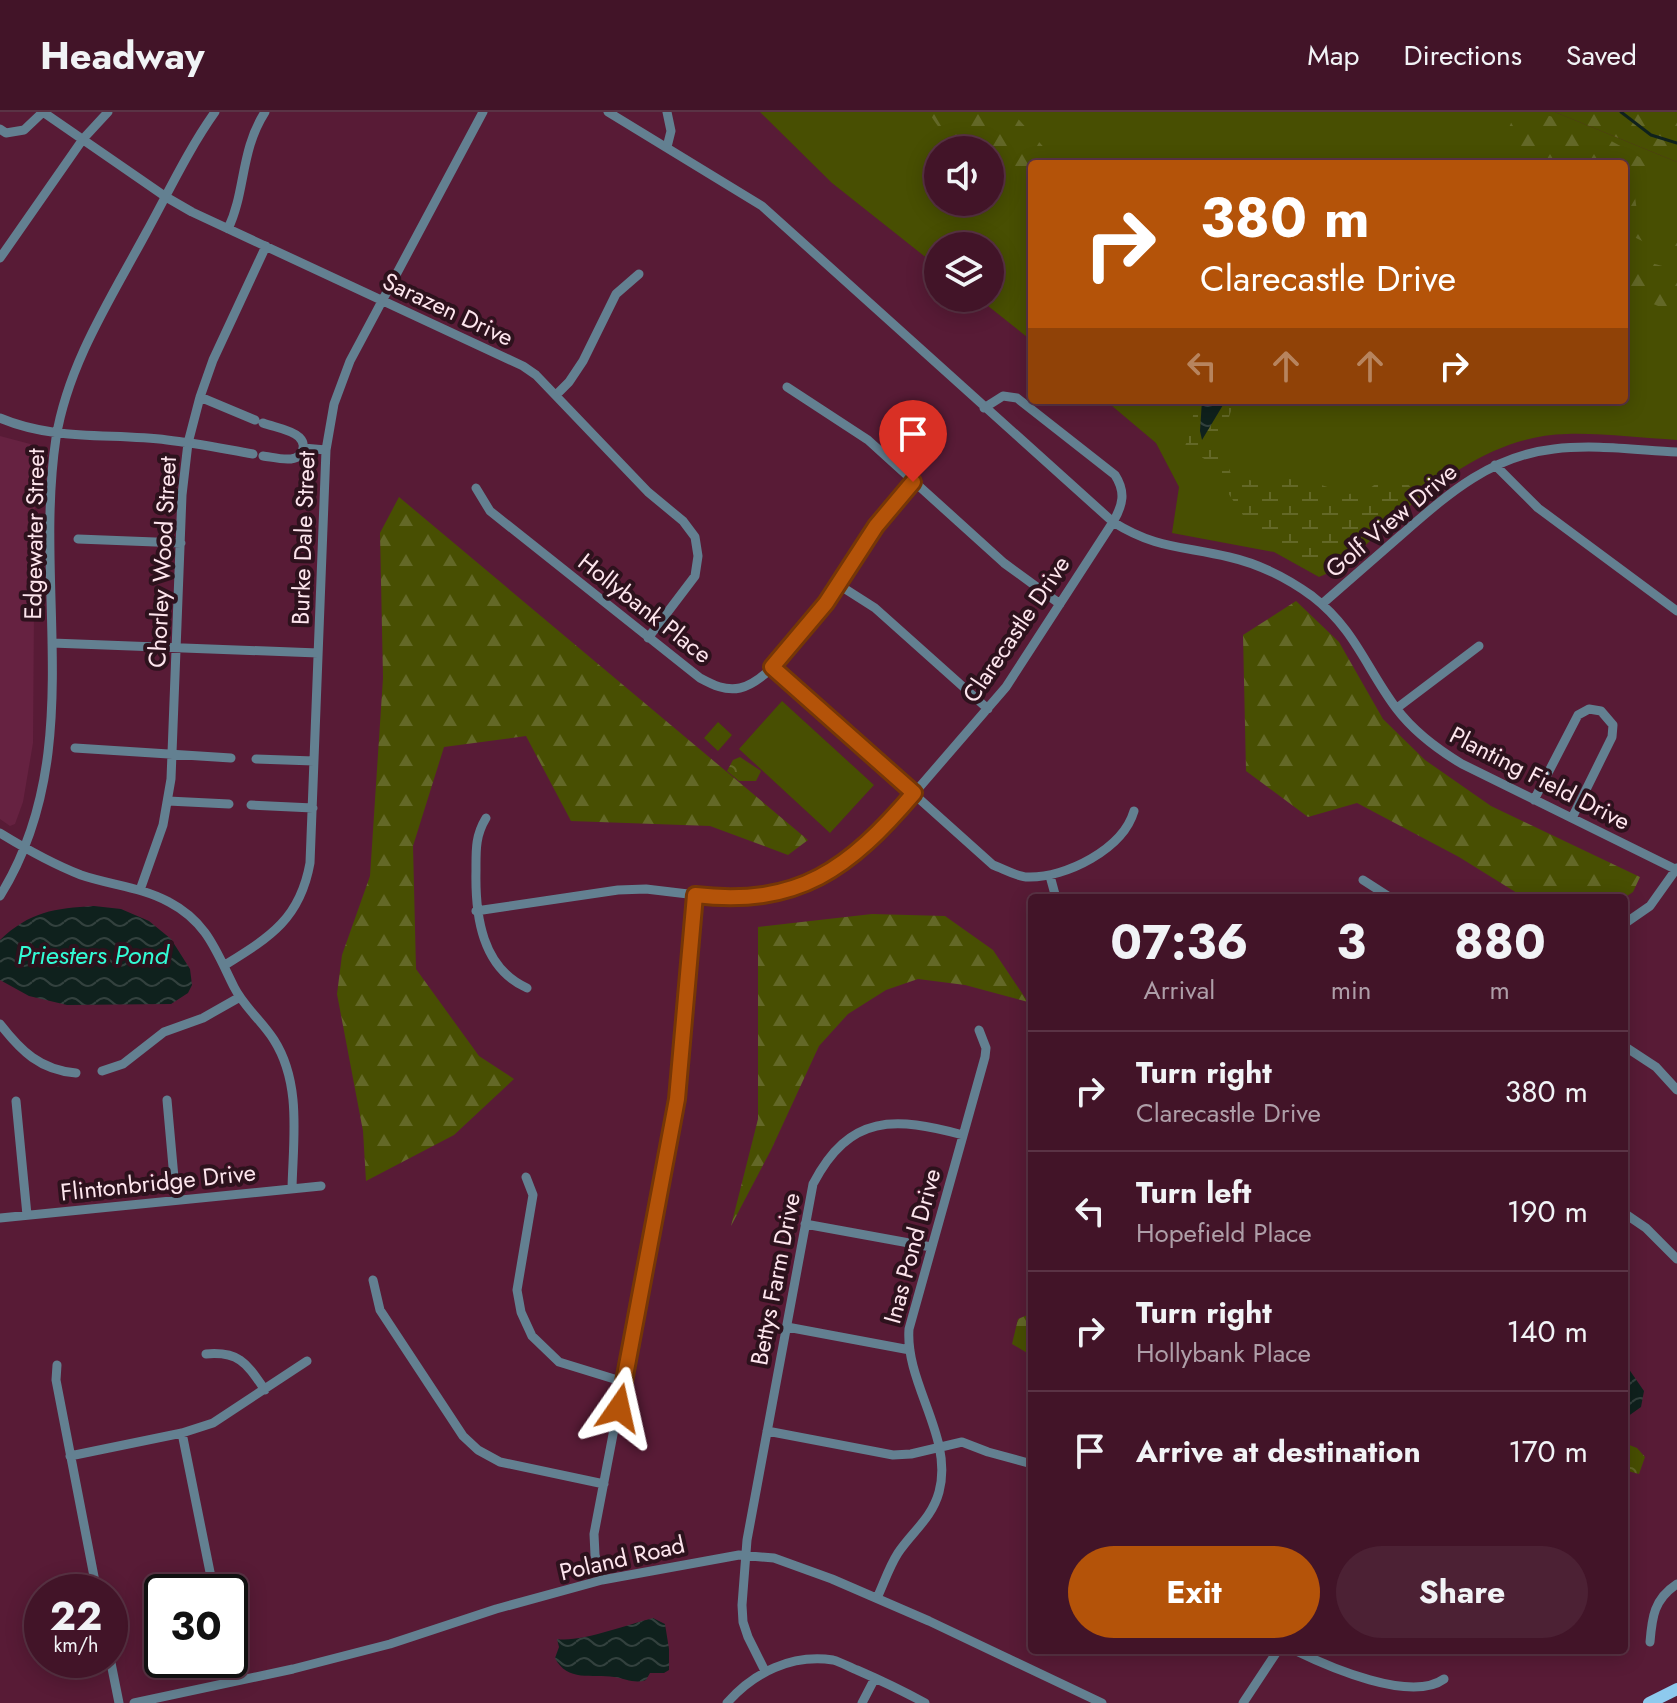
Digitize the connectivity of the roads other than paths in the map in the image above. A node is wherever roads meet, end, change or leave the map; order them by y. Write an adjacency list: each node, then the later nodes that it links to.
1 (43, 112): 8 (street); 9 (street, Sarazen Drive)
2 (108, 112): 9 (street)
3 (215, 112): 11 (street, Edgewater Street)
4 (265, 112): 12 (street)
5 (483, 112): 16 (street, Burke Dale Street)
6 (608, 112): 10 (street, Planting Field Drive)
7 (667, 112): 10 (street)
8 (0, 129)
9 (83, 139): 11 (street, Sarazen Drive); 14 (street)
10 (667, 147): 20 (street, Planting Field Drive)
11 (166, 197): 12 (street, Sarazen Drive); 22 (street, Edgewater Street)
12 (228, 229): 13 (street, Sarazen Drive)
13 (266, 246): 16 (street, Sarazen Drive); 19 (street, Chorley Wood Street)
14 (0, 258)
15 (639, 274): 18 (street)
16 (382, 300): 18 (street, Sarazen Drive); 25 (street, Burke Dale Street)
17 (787, 387): 28 (street)
18 (556, 395): 37 (street, Sarazen Drive)
19 (200, 397): 23 (street, Chorley Wood Street); 24 (street)
20 (984, 408): 30 (street, Planting Field Drive); 30 (street)
21 (0, 418): 22 (street)
22 (57, 434): 23 (street); 38 (street, Edgewater Street)
23 (188, 443): 24 (street); 32 (street, Chorley Wood Street)
24 (303, 448): 25 (street)
25 (326, 450): 41 (street, Burke Dale Street)
26 (1677, 452): 27 (street, Golf View Drive)
27 (1495, 465): 35 (street, Golf View Drive); 36 (street)
28 (913, 482): 33 (street, Hollybank Place); 34 (street)
29 (476, 488): 37 (street, Hollybank Place)
30 (1113, 522): 34 (street, Clarecastle Drive); 35 (street, Planting Field Drive)
31 (78, 539): 32 (street)
32 (181, 543): 40 (street, Chorley Wood Street)
33 (839, 585): 42 (street, Hollybank Place); 44 (street)
34 (1060, 604): 44 (street, Clarecastle Drive)
35 (1322, 604): 43 (street, Planting Field Drive)
36 (1677, 611)
37 (648, 638): 42 (street, Hollybank Place)
38 (52, 643): 40 (street); 60 (street, Edgewater Street)
39 (1479, 646): 43 (street)
40 (177, 648): 41 (street); 46 (street, Chorley Wood Street)
41 (318, 653): 49 (street, Burke Dale Street)
42 (772, 667): 50 (street)
43 (1397, 708): 51 (street, Planting Field Drive)
44 (988, 709): 50 (street, Clarecastle Drive)
45 (75, 748): 46 (street)
46 (173, 756): 47 (street); 52 (street, Chorley Wood Street)
47 (231, 758)
48 (256, 759): 49 (street)
49 (314, 761): 55 (street, Burke Dale Street)
50 (914, 793): 62 (street); 67 (street, Clarecastle Drive)
51 (1534, 800): 58 (street, Planting Field Drive); 58 (street)
52 (168, 801): 53 (street); 64 (street, Chorley Wood Street)
53 (229, 804)
54 (251, 805): 55 (street)
55 (313, 808): 71 (street, Burke Dale Street)
56 (1134, 811): 62 (street)
57 (486, 818): 69 (street)
58 (1572, 818): 61 (street, Planting Field Drive)
59 (0, 833): 60 (street)
60 (24, 848): 64 (street); 68 (street, Edgewater Street)
61 (1677, 869): 70 (street)
62 (1050, 876): 65 (street)
63 (1363, 880): 66 (street)
64 (140, 890): 71 (street)
65 (1055, 894)
66 (1385, 894)
67 (695, 895): 69 (street, Clarecastle Drive); 99 (street)
68 (0, 896)
69 (476, 911): 72 (street)
70 (1628, 921)
71 (225, 965): 73 (street)
72 (527, 988)
73 (240, 997): 77 (street); 85 (street)
74 (0, 1024): 78 (street)
75 (979, 1030): 82 (street, Inas Pond Drive)
76 (1628, 1049): 79 (street)
77 (102, 1071)
78 (76, 1073)
79 (1677, 1090)
80 (167, 1100): 86 (street)
81 (16, 1101): 87 (street)
82 (963, 1135): 90 (street, Bettys Farm Drive); 91 (street, Inas Pond Drive)
83 (526, 1177): 99 (street)
84 (321, 1186): 85 (street, Flintonbridge Drive)
85 (292, 1189): 86 (street, Flintonbridge Drive)
86 (176, 1200): 87 (street, Flintonbridge Drive)
87 (27, 1215): 89 (street, Flintonbridge Drive)
88 (1628, 1216): 92 (street)
89 (0, 1218)
90 (805, 1224): 91 (street); 94 (street, Bettys Farm Drive)
91 (931, 1247): 95 (street, Inas Pond Drive)
92 (1677, 1259)
93 (373, 1280): 106 (street)
94 (787, 1327): 95 (street); 101 (street, Bettys Farm Drive)
95 (910, 1350): 103 (street, Inas Pond Drive)
96 (206, 1354): 100 (street)
97 (307, 1361): 100 (street)
98 (57, 1365): 104 (street)
99 (624, 1382): 106 (street)
100 (265, 1390): 102 (street)
101 (767, 1431): 103 (street); 107 (street, Bettys Farm Drive)
102 (182, 1433): 104 (street); 109 (street)
103 (938, 1448): 105 (street); 112 (street, Inas Pond Drive)
104 (70, 1456): 108 (street)
105 (1028, 1463)
106 (604, 1484): 110 (street)
107 (745, 1555): 110 (street, Poland Road); 112 (street, Poland Road); 116 (street, Bettys Farm Drive)
108 (93, 1574)
109 (210, 1574)
110 (602, 1580): 122 (street, Poland Road)
111 (1677, 1584): 113 (street)
112 (877, 1598): 126 (street, Poland Road)
113 (1650, 1642)
114 (1275, 1654): 127 (street)
115 (1302, 1654): 119 (street)
116 (765, 1671): 118 (street); 123 (street)
117 (114, 1678): 121 (street)
118 (875, 1678): 124 (street); 125 (street)
119 (1444, 1679)
120 (1677, 1689): 128 (main road)
121 (119, 1703)
122 (134, 1703)
123 (727, 1703)
124 (862, 1703)
125 (925, 1703)
126 (1102, 1703)
127 (1243, 1703)
128 (1649, 1703)

